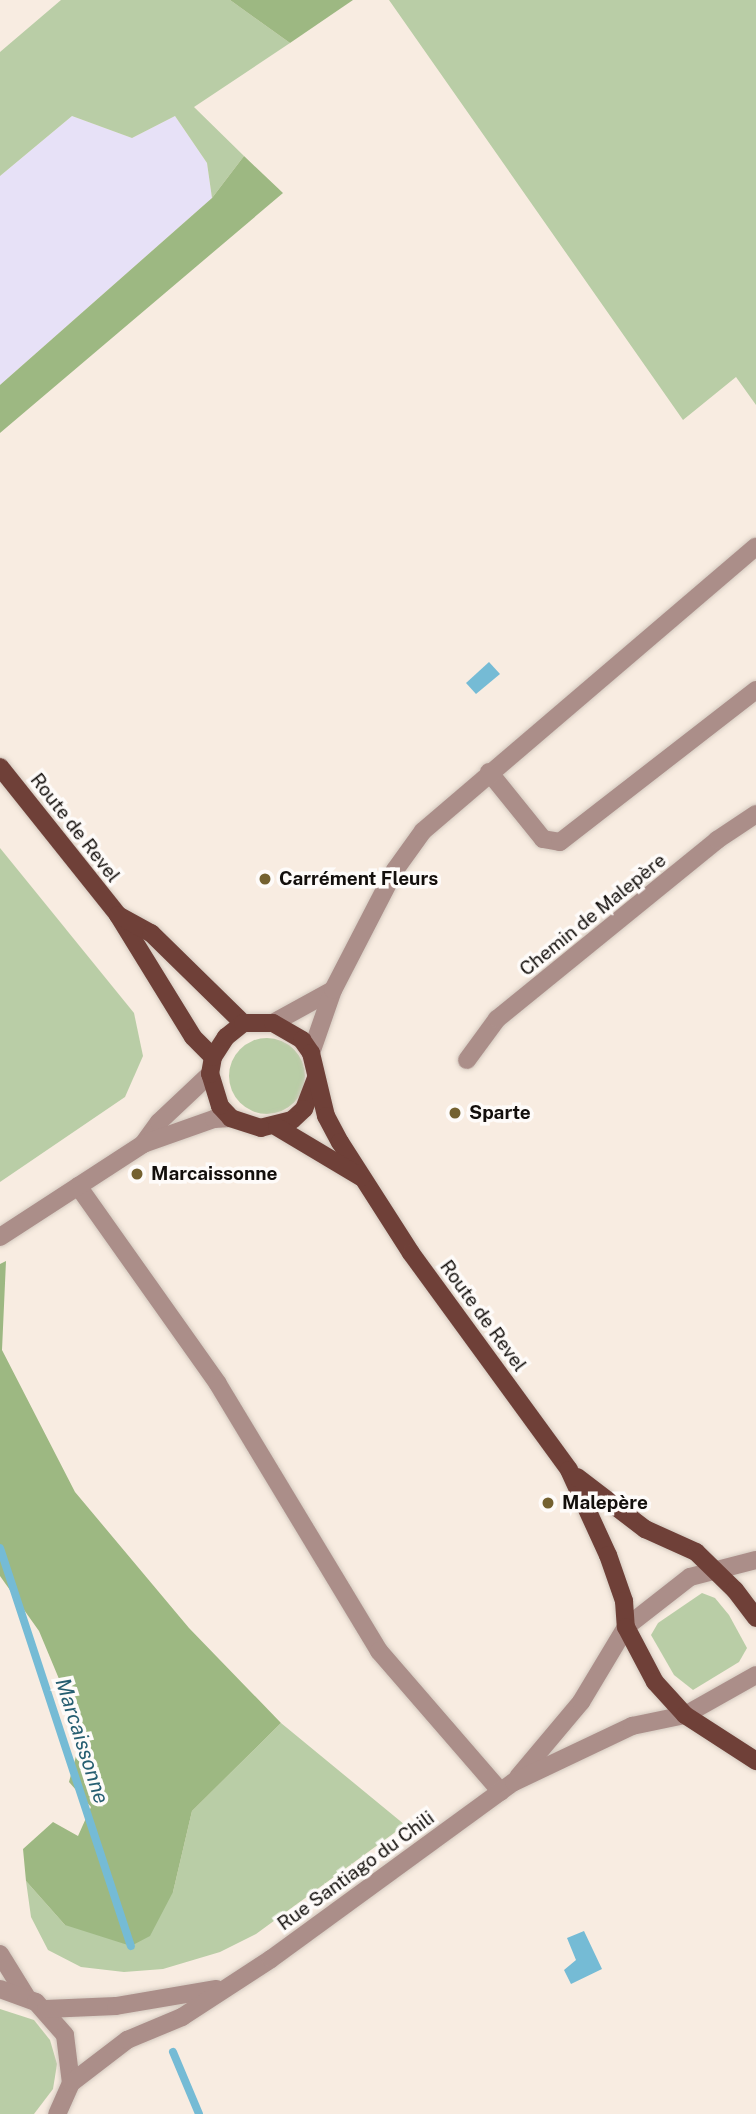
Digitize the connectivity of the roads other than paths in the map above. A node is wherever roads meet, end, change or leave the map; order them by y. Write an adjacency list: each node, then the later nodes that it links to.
1 (756, 547): 4 (street)
2 (756, 690): 4 (street)
3 (0, 767): 6 (main road, Route de Revel)
4 (489, 772): 7 (street)
5 (756, 814): 11 (street, Chemin de Malepère)
6 (118, 915): 8 (main road, Route de Revel); 12 (main road, Route de Revel)
7 (332, 990): 9 (street); 10 (street)
8 (243, 1023): 9 (main road); 12 (main road)
9 (273, 1023): 10 (main road)
10 (312, 1053): 13 (main road, Route de Revel)
11 (467, 1059)
12 (212, 1065): 14 (main road, Route de Revel); 16 (street)
13 (316, 1078): 15 (main road); 17 (main road, Route de Revel)
14 (232, 1118): 15 (main road, Route de Revel); 16 (street)
15 (276, 1127): 17 (main road, Route de Revel)
16 (143, 1144): 18 (street)
17 (370, 1183): 20 (main road, Route de Revel)
18 (78, 1186): 19 (street); 28 (street)
19 (0, 1237)
20 (569, 1470): 22 (main road, Route de Revel); 24 (main road, Route de Revel)
21 (756, 1560): 22 (street, Rue Santiago du Chili)
22 (716, 1569): 23 (main road, Route de Revel); 24 (street, Rue Santiago du Chili)
23 (756, 1618)
24 (626, 1627): 26 (main road, Route de Revel); 28 (street, Rue Santiago du Chili)
25 (756, 1675): 26 (street, Rue Santiago du Chili)
26 (685, 1715): 27 (main road, Route de Revel); 28 (street, Rue Santiago du Chili)
27 (756, 1761)
28 (507, 1787): 31 (street, Rue Santiago du Chili)
29 (0, 1954): 32 (street)
30 (0, 1989): 32 (street)
31 (220, 1989): 33 (street, Rue Santiago du Chili); 34 (street, Rue Santiago du Chili)
32 (26, 1996): 33 (street)
33 (46, 2009): 34 (street)
34 (71, 2083): 35 (street)
35 (57, 2114)

